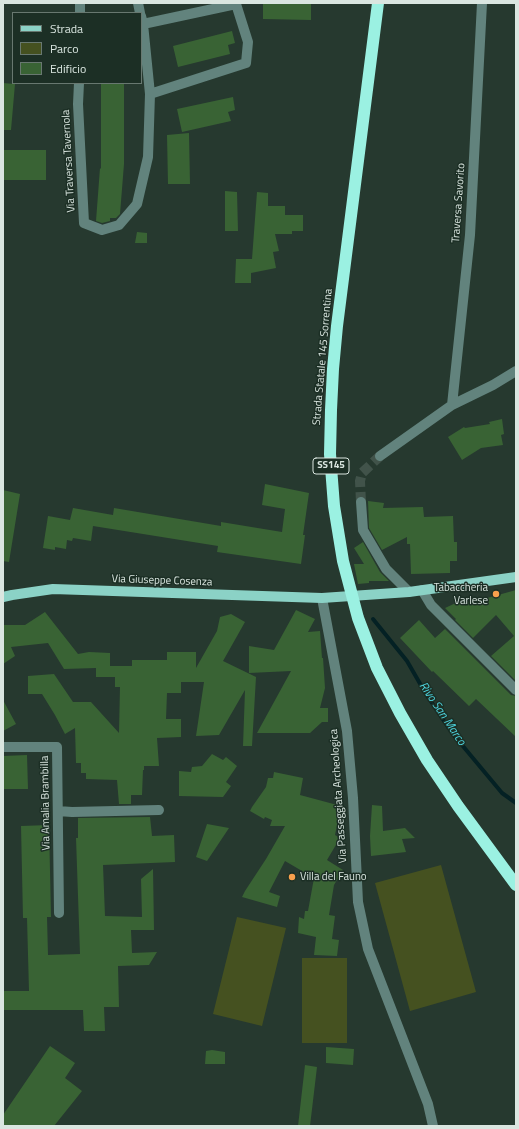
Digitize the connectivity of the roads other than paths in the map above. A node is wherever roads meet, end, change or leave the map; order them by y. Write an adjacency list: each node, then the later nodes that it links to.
1 (236, 3): 4 (street); 7 (street)
2 (378, 3): 21 (highway, Strada Statale 145 Sorrentina / SS145, bridge)
3 (482, 3): 9 (street, Traversa Savorito)
4 (142, 18)
5 (142, 26): 7 (street, Via Traversa Tavernola)
6 (79, 84): 7 (street, Via Traversa Tavernola)
7 (150, 94)
8 (516, 371): 9 (street)
9 (452, 405): 10 (street)
10 (380, 456)
11 (361, 502): 14 (street)
12 (516, 577): 13 (main road, Via Giuseppe Cosenza)
13 (422, 590): 14 (main road, Via Giuseppe Cosenza); 17 (street)
14 (409, 592): 16 (main road, Via Giuseppe Cosenza)
15 (3, 597): 16 (main road, Via Giuseppe Cosenza)
16 (322, 598): 23 (street, Via Passeggiata Archeologica)
17 (516, 690)
18 (3, 747): 20 (street, Via Amalia Brambilla)
19 (159, 810): 20 (street)
20 (58, 811): 22 (street, Via Amalia Brambilla)
21 (516, 885)
22 (59, 913)
23 (433, 1126)

